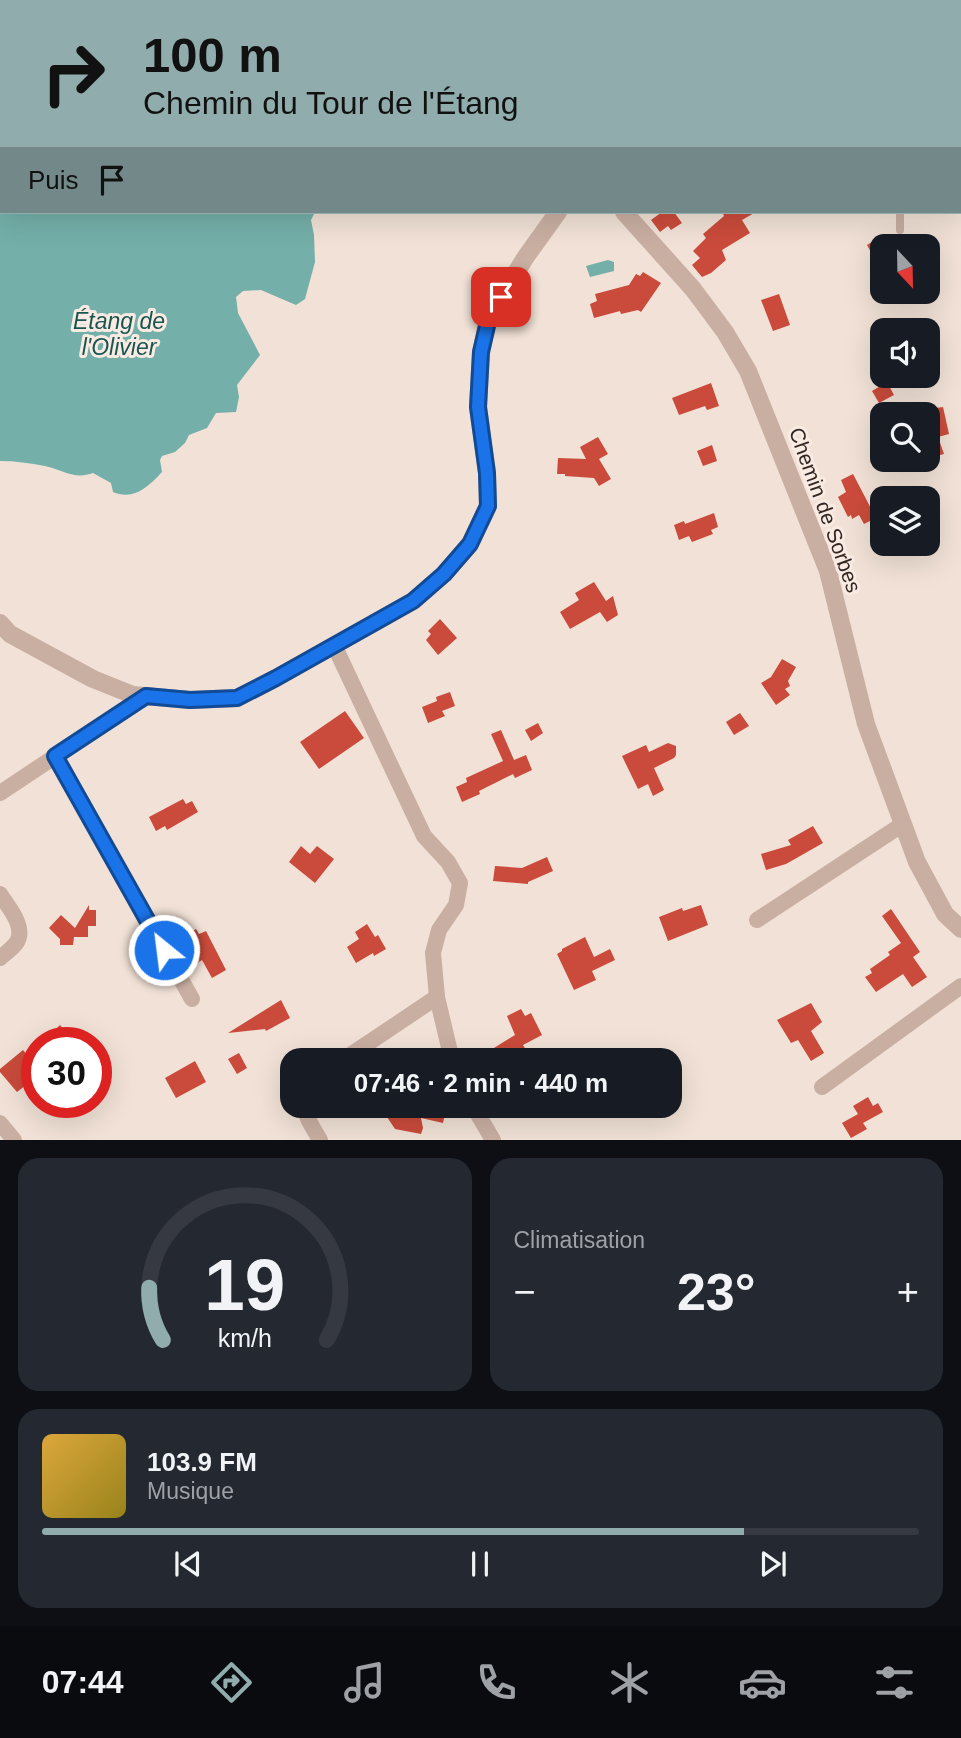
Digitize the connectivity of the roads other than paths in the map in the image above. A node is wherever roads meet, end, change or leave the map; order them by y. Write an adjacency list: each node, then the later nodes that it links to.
1 (557, 214): 6 (street)
2 (626, 214): 10 (street, Chemin de Sorbes)
3 (900, 214): 4 (lane)
4 (900, 230)
5 (0, 623): 7 (street)
6 (334, 645): 7 (street); 16 (street)
7 (146, 696): 8 (street)
8 (55, 756): 9 (street); 17 (street)
9 (0, 793)
10 (903, 824): 12 (street); 13 (street, Chemin de Sorbes)
11 (0, 894): 14 (street)
12 (757, 920)
13 (961, 929)
14 (0, 958)
15 (961, 986): 20 (street)
16 (437, 998): 18 (street); 19 (street)
17 (192, 999)
18 (361, 1048)
19 (449, 1048)
20 (822, 1087)
21 (307, 1118): 25 (street)
22 (480, 1118): 26 (street)
23 (0, 1123): 24 (street)
24 (14, 1139)
25 (320, 1139)
26 (493, 1139)

